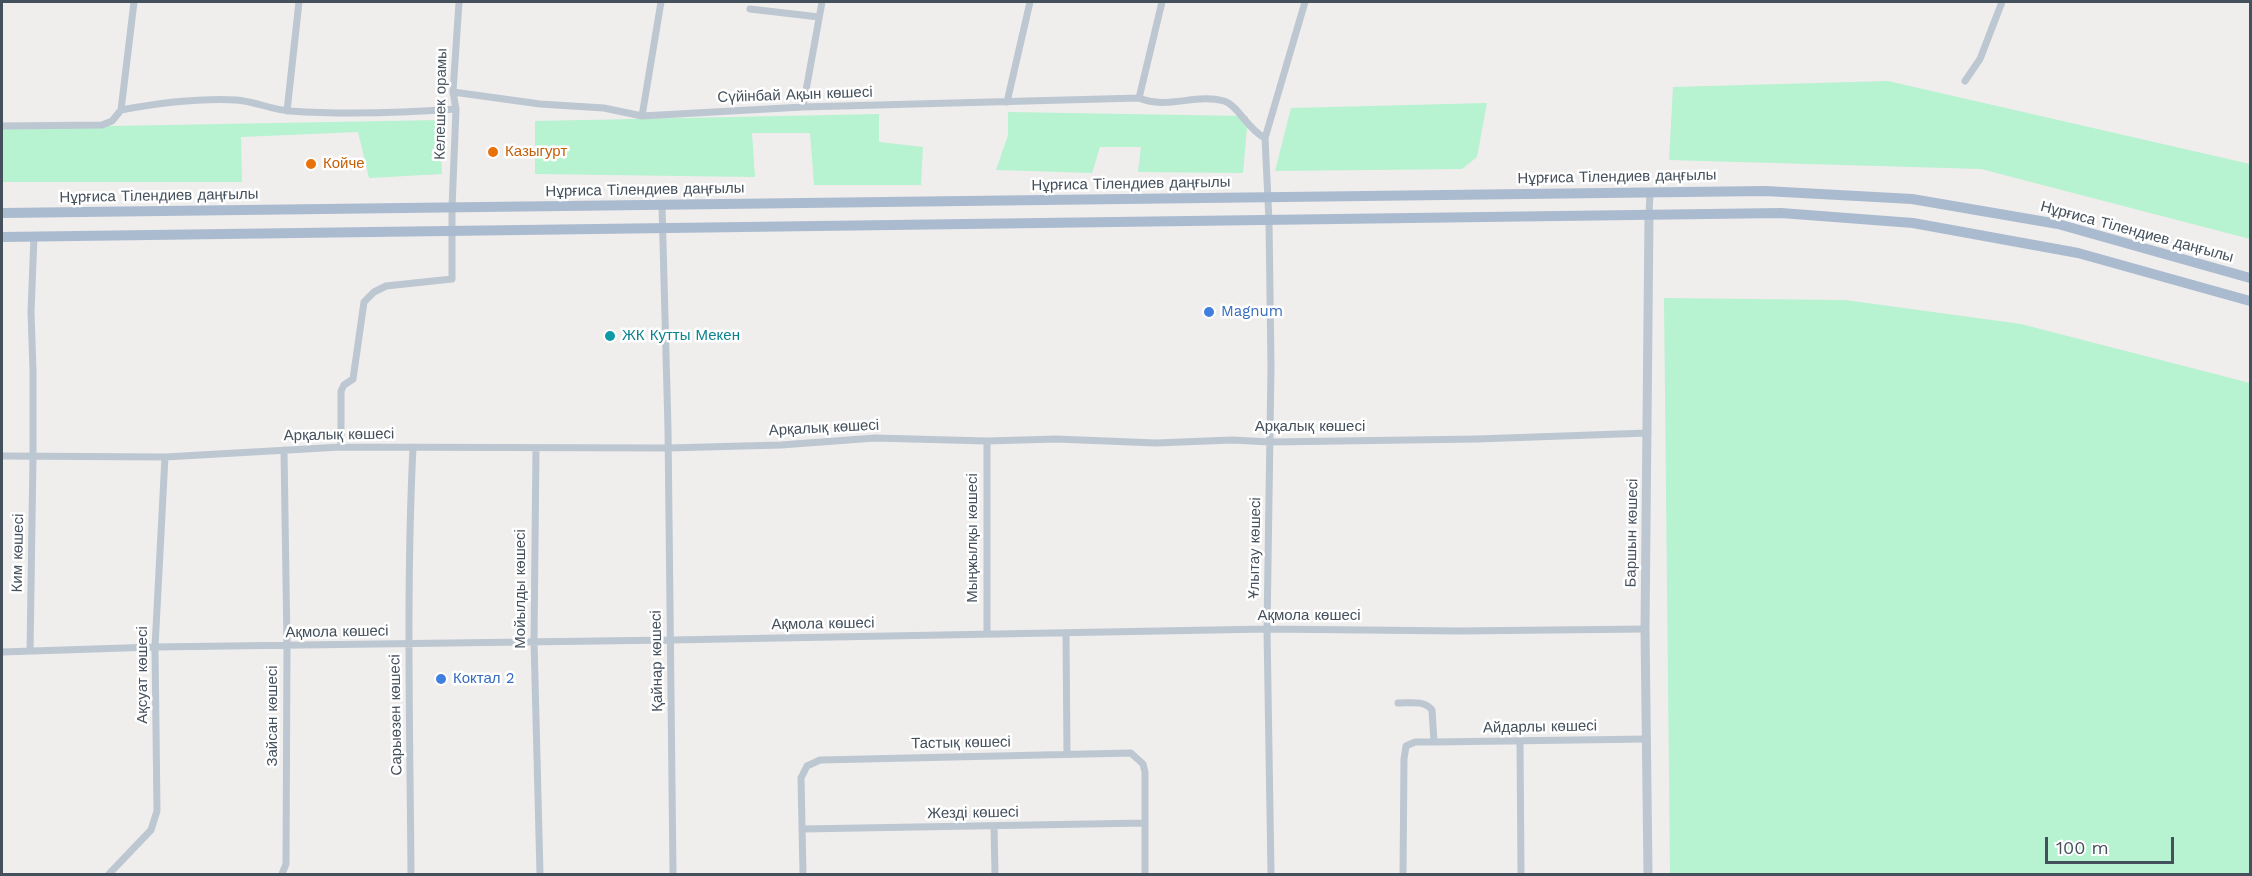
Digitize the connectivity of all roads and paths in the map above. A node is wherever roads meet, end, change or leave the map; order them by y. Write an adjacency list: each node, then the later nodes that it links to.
1 (134, 2): 18 (street)
2 (299, 2): 19 (street)
3 (459, 2): 13 (street, Келешек орамы)
4 (661, 2): 20 (street)
5 (822, 2): 11 (street)
6 (1030, 2): 15 (street)
7 (1162, 2): 14 (street)
8 (1305, 2): 22 (street, Ұлытау көшесі)
9 (2002, 2): 12 (street)
10 (750, 9): 11 (street)
11 (819, 17): 16 (street)
12 (1965, 81)
13 (453, 92): 17 (street, Келешек орамы); 20 (street, Сүйінбай Ақын көшесі)
14 (1139, 98): 15 (street, Сүйінбай Ақын көшесі); 22 (street, Сүйінбай Ақын көшесі)
15 (1007, 102): 16 (street, Сүйінбай Ақын көшесі)
16 (803, 107): 20 (street, Сүйінбай Ақын көшесі)
17 (456, 109): 19 (street); 26 (street, Келешек орамы)
18 (122, 110): 19 (street); 21 (street)
19 (287, 111)
20 (642, 116)
21 (2, 126)
22 (1265, 138): 24 (street, Ұлытау көшесі)
23 (1650, 192): 24 (main road, Нұрғиса Тілендиев даңғылы); 28 (street, Баршын көшесі); 34 (main road, Нұрғиса Тілендиев даңғылы)
24 (1268, 197): 25 (main road, Нұрғиса Тілендиев даңғылы); 29 (street, Ұлытау көшесі)
25 (662, 205): 26 (main road, Нұрғиса Тілендиев даңғылы); 30 (street, Қайнар көшесі)
26 (452, 208): 27 (main road, Нұрғиса Тілендиев даңғылы); 31 (street)
27 (2, 213)
28 (1649, 215): 29 (main road); 35 (main road); 36 (street, Баршын көшесі)
29 (1269, 221): 30 (main road); 38 (street, Ұлытау көшесі)
30 (663, 229): 31 (main road); 42 (street, Қайнар көшесі)
31 (452, 230): 32 (main road); 39 (street)
32 (34, 236): 33 (main road); 45 (street, Ким көшесі)
33 (2, 237)
34 (2250, 278)
35 (2250, 301)
36 (1648, 433): 38 (street, Арқалық көшесі); 48 (street, Баршын көшесі)
37 (987, 441): 38 (street, Арқалық көшесі); 42 (street, Арқалық көшесі); 49 (street, Мыңжылқы көшесі)
38 (1270, 442): 47 (street, Ұлытау көшесі)
39 (341, 447): 40 (street, Арқалық көшесі); 43 (street, Арқалық көшесі)
40 (413, 447): 41 (street, Арқалық көшесі); 53 (street, Сарыөзен көшесі)
41 (536, 448): 42 (street, Арқалық көшесі); 52 (street, Мойылды көшесі)
42 (668, 448): 51 (street, Қайнар көшесі)
43 (284, 450): 46 (street, Арқалық көшесі); 54 (street, Зайсан көшесі)
44 (2, 456): 45 (street, Арқалық көшесі)
45 (33, 456): 46 (street, Арқалық көшесі); 56 (street, Ким көшесі)
46 (165, 457): 55 (street, Ақсуат көшесі)
47 (1267, 629): 48 (street, Ақмола көшесі); 50 (street, Ақмола көшесі); 74 (street, Ұлытау көшесі)
48 (1645, 629): 59 (street, Баршын көшесі)
49 (987, 634): 50 (street, Ақмола көшесі); 51 (street, Ақмола көшесі)
50 (1066, 634): 62 (street)
51 (670, 640): 52 (street, Ақмола көшесі); 70 (street, Қайнар көшесі)
52 (534, 641): 53 (street, Ақмола көшесі); 69 (street, Мойылды көшесі)
53 (409, 644): 54 (street, Ақмола көшесі); 68 (street, Сарыөзен көшесі)
54 (287, 646): 55 (street, Ақмола көшесі); 67 (street, Зайсан көшесі)
55 (155, 647): 56 (street, Ақмола көшесі); 66 (street, Ақсуат көшесі)
56 (30, 651): 57 (street, Ақмола көшесі)
57 (2, 652)
58 (1398, 703): 60 (street)
59 (1647, 739): 61 (street, Айдарлы көшесі); 77 (street, Баршын көшесі)
60 (1434, 742): 61 (street, Айдарлы көшесі); 75 (street, Айдарлы көшесі)
61 (1520, 742): 76 (street)
62 (1067, 754): 63 (street, Тастық көшесі); 65 (street, Тастық көшесі)
63 (1145, 823): 64 (street, Жезді көшесі); 73 (street)
64 (994, 826): 65 (street, Жезді көшесі); 72 (street)
65 (802, 829): 71 (street)
66 (109, 874)
67 (282, 874)
68 (411, 874)
69 (540, 874)
70 (673, 874)
71 (803, 874)
72 (995, 874)
73 (1145, 874)
74 (1271, 874)
75 (1403, 874)
76 (1521, 874)
77 (1648, 874)

